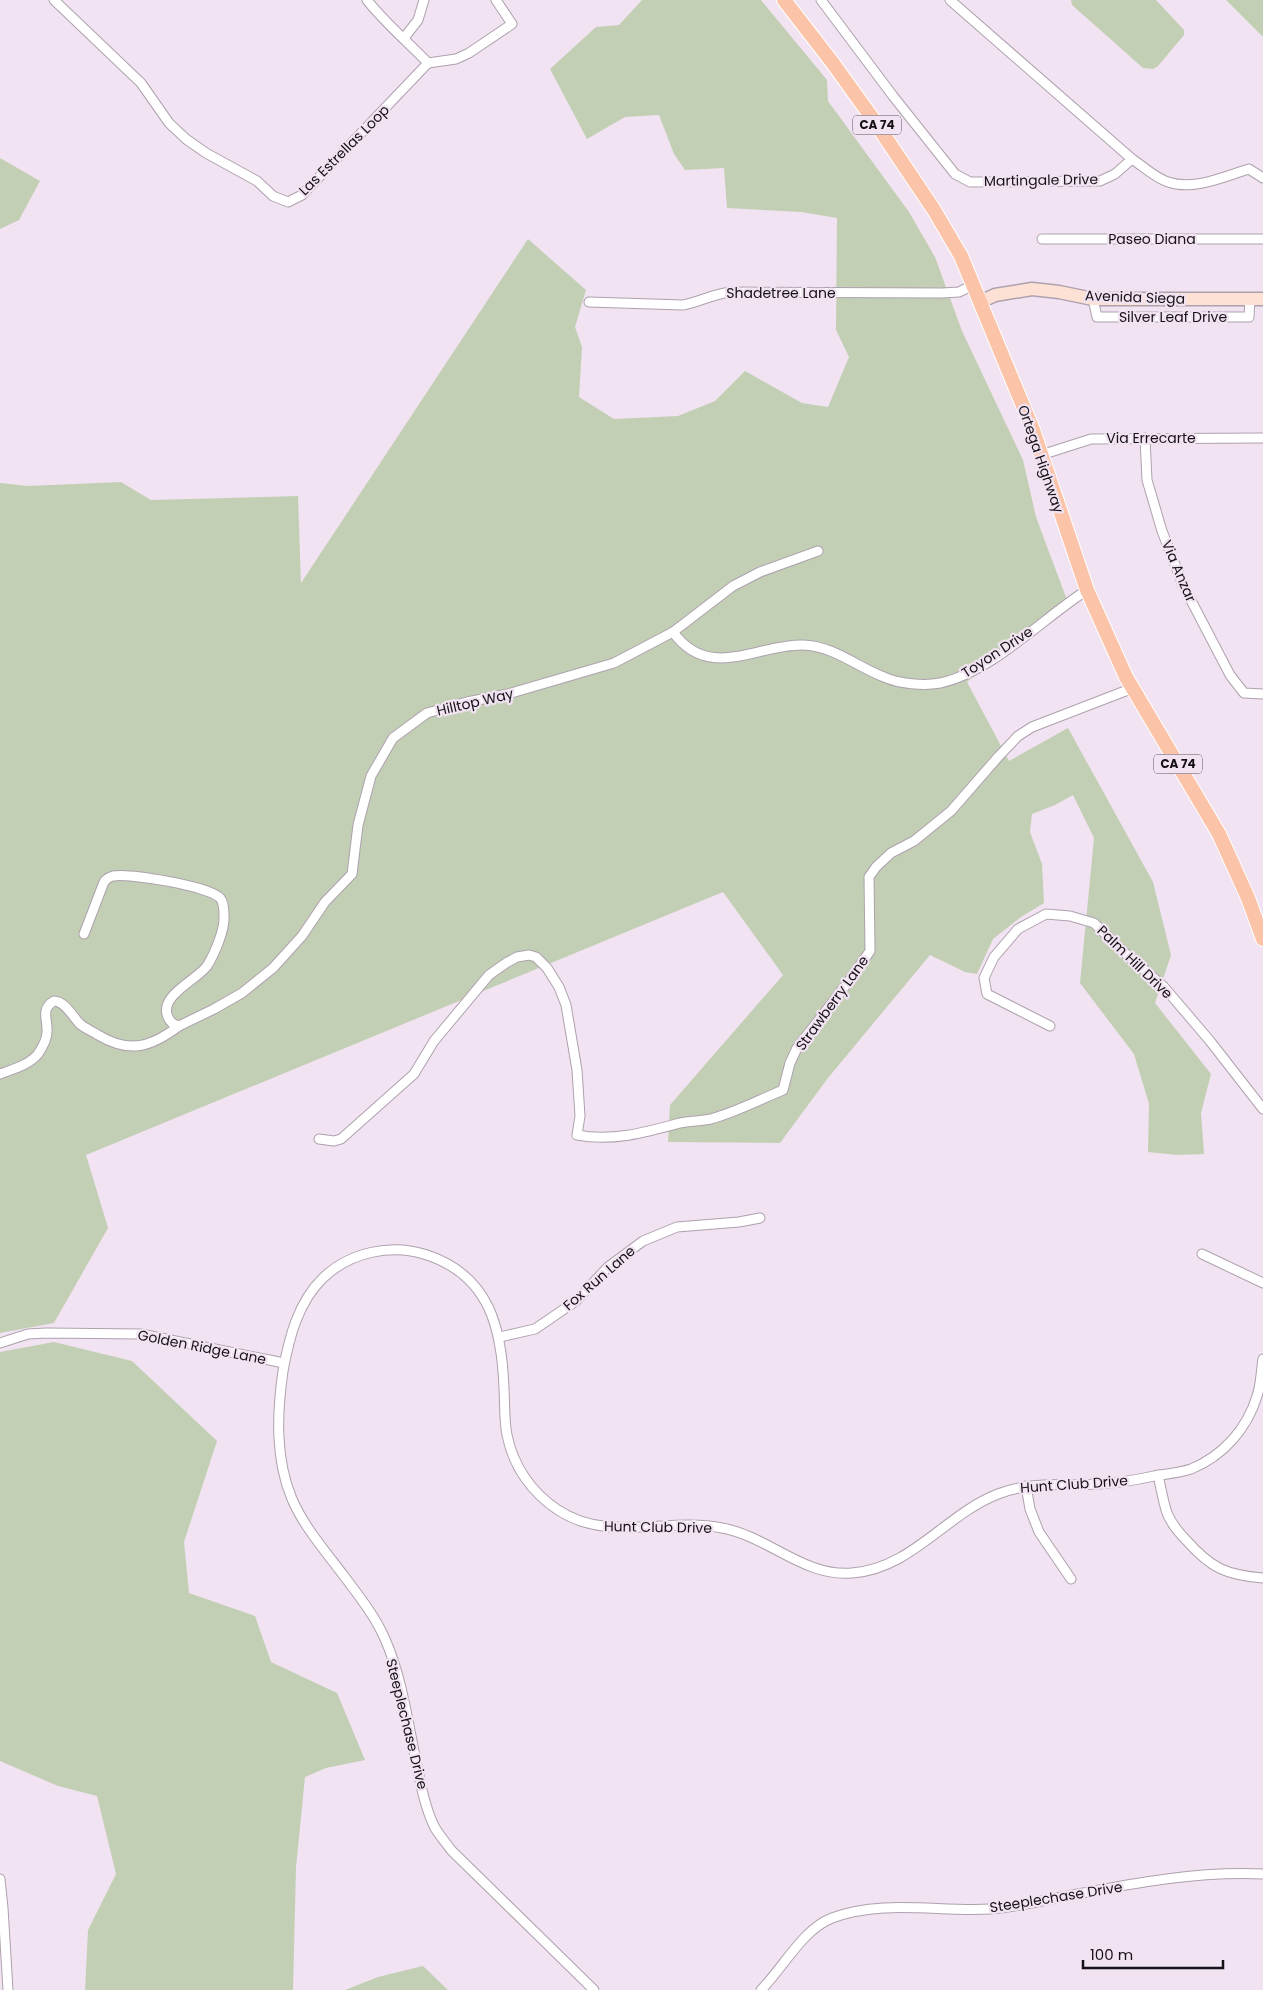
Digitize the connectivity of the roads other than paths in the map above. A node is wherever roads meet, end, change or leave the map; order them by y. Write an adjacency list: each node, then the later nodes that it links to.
1 (54, 0): 9 (street, Las Estrellas Loop)
2 (366, 0): 8 (street)
3 (424, 0): 8 (street)
4 (496, 0): 9 (street)
5 (784, 0): 14 (main road, Ortega Highway / CA 74)
6 (821, 0): 10 (street, Martingale Drive)
7 (950, 0): 10 (street)
8 (404, 38): 9 (street)
9 (428, 63)
10 (1132, 158): 11 (street)
11 (1263, 178)
12 (1042, 239): 13 (street, Paseo Diana)
13 (1263, 239)
14 (974, 285): 18 (street, Shadetree Lane); 19 (main road, Ortega Highway / CA 74)
15 (1093, 299): 16 (street, Avenida Siega); 16 (street, Silver Leaf Drive); 19 (street, Avenida Siega)
16 (1250, 299): 17 (street, Avenida Siega)
17 (1263, 299)
18 (589, 302)
19 (980, 302): 22 (main road, Ortega Highway / CA 74)
20 (1145, 438): 21 (street, Via Errecarte); 22 (street, Via Errecarte); 27 (street, Via Anzar)
21 (1263, 438)
22 (1041, 455): 24 (main road, Ortega Highway / CA 74)
23 (818, 551): 25 (street, Hilltop Way)
24 (1087, 590): 25 (street, Toyon Drive); 26 (main road, Ortega Highway / CA 74)
25 (673, 632): 30 (street, Hilltop Way)
26 (1133, 688): 29 (main road, Ortega Highway / CA 74); 34 (street, Strawberry Lane)
27 (1263, 694)
28 (84, 934): 30 (street)
29 (1263, 939)
30 (179, 1026): 32 (street, Hilltop Way)
31 (1050, 1026): 33 (street, Palm Hill Drive)
32 (0, 1074)
33 (1263, 1109)
34 (319, 1139)
35 (760, 1218): 38 (street, Fox Run Lane)
36 (1202, 1254): 37 (street)
37 (1263, 1283)
38 (500, 1337): 41 (street, Hunt Club Drive); 43 (street, Hunt Club Drive)
39 (0, 1342): 41 (street, Golden Ridge Lane)
40 (1263, 1359): 42 (street, Hunt Club Drive)
41 (284, 1363): 49 (street, Steeplechase Drive)
42 (1158, 1476): 43 (street, Hunt Club Drive); 44 (street)
43 (1026, 1486): 45 (street)
44 (1263, 1578)
45 (1072, 1579)
46 (1263, 1874): 50 (street, Steeplechase Drive)
47 (0, 1879): 48 (street)
48 (8, 1990)
49 (594, 1990)
50 (762, 1990)

